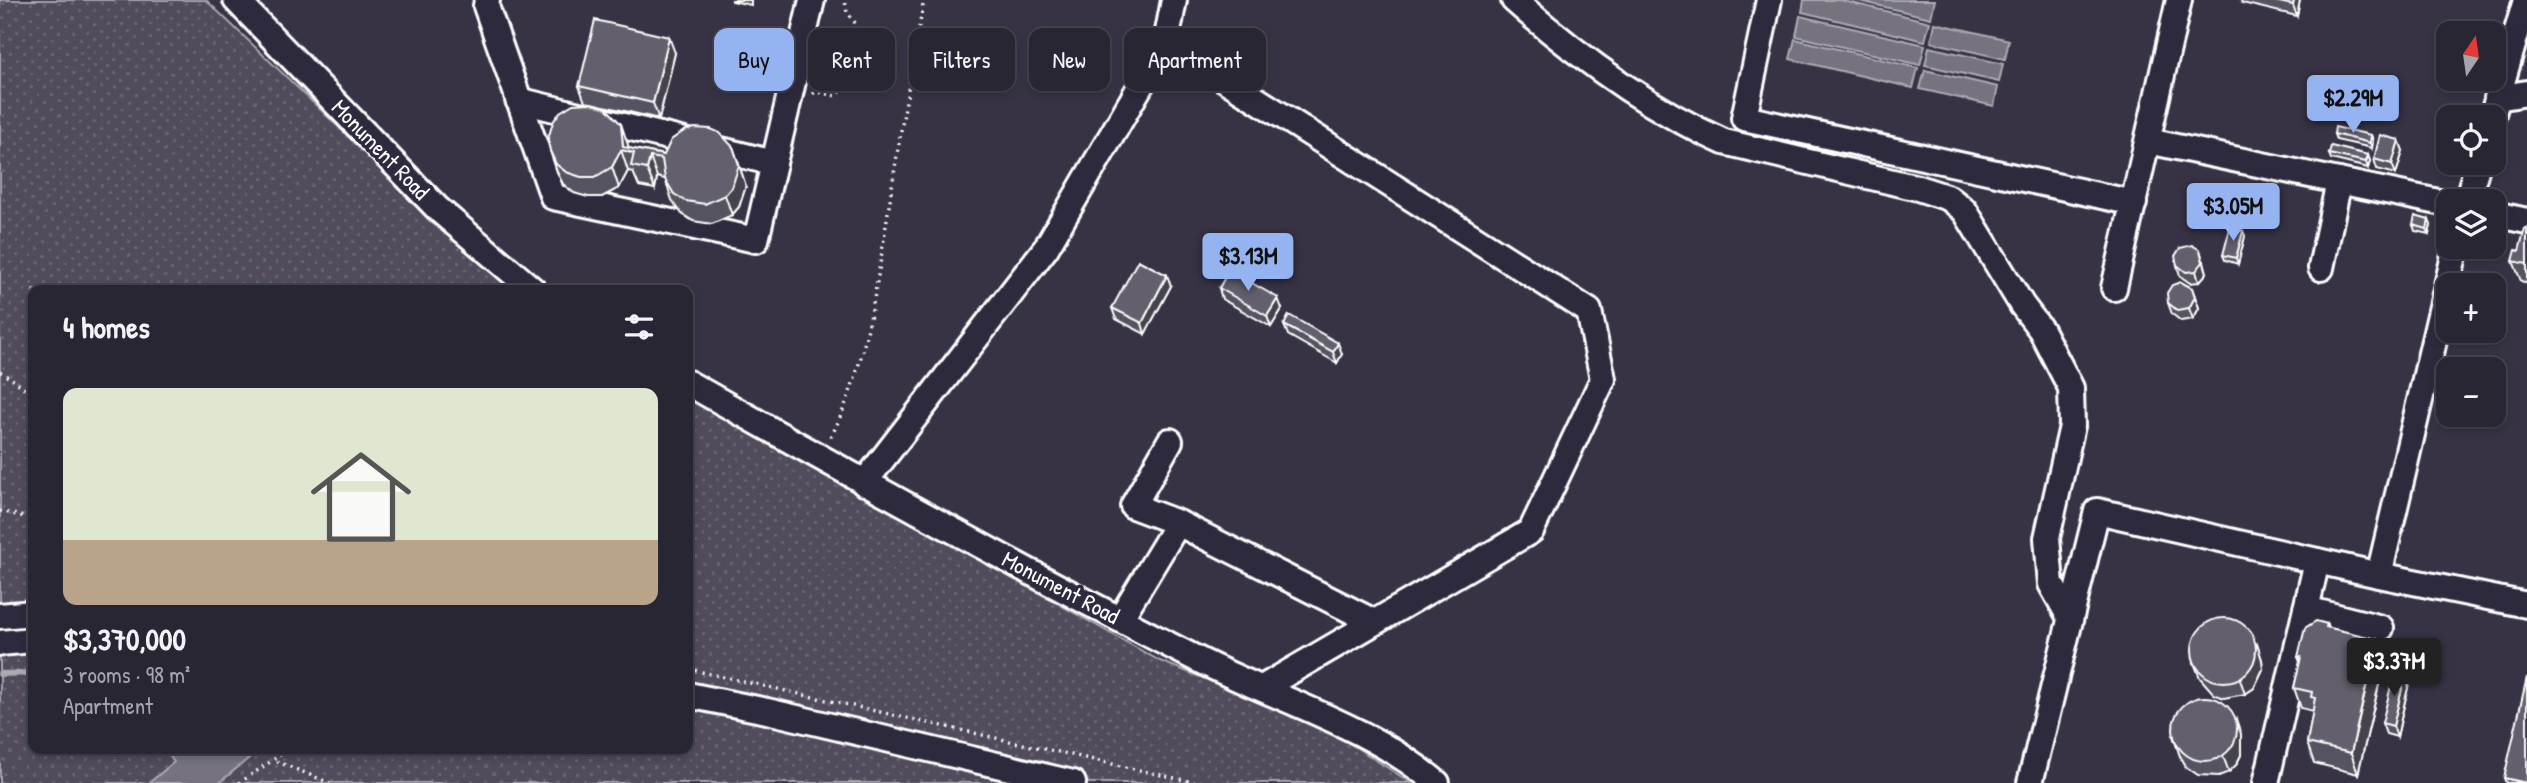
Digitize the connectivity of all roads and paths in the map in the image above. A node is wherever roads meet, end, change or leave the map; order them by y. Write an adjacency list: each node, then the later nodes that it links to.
1 (236, 0): 28 (street, Monument Road)
2 (487, 0): 16 (street)
3 (811, 0): 20 (street)
4 (845, 0): 15 (path)
5 (924, 0): 34 (path)
6 (1174, 0): 11 (street)
7 (1514, 0): 45 (street)
8 (1769, 0): 23 (street)
9 (2179, 0): 19 (street)
10 (2526, 0): 17 (street)
11 (1169, 28)
12 (1137, 91): 35 (street)
13 (1243, 91): 47 (street)
14 (2527, 93): 18 (street)
15 (811, 97)
16 (518, 100): 20 (street); 20 (street)
17 (2495, 105)
18 (2501, 105)
19 (2148, 141): 21 (street); 23 (street)
20 (774, 163)
21 (2339, 181): 22 (street); 27 (street)
22 (2436, 201)
23 (2134, 203): 29 (street)
24 (2506, 217): 25 (street)
25 (2527, 221)
26 (2453, 259): 40 (street)
27 (2321, 268)
28 (527, 285)
29 (2114, 288)
30 (0, 372): 32 (path)
31 (693, 386): 34 (street, Monument Road)
32 (28, 392)
33 (1170, 440): 38 (street)
34 (820, 458): 35 (street, Monument Road)
35 (864, 483): 46 (street, Monument Road)
36 (0, 511): 37 (path)
37 (28, 518)
38 (1178, 523): 46 (street); 47 (street)
39 (2317, 561): 40 (street); 42 (street); 45 (street)
40 (2379, 575): 41 (street)
41 (2527, 605)
42 (2306, 609): 48 (street); 62 (street)
43 (28, 613): 44 (street)
44 (0, 616)
45 (2070, 618): 61 (street)
46 (1120, 619): 52 (street, Monument Road)
47 (1374, 622): 52 (street)
48 (2381, 628)
49 (28, 640): 50 (street)
50 (0, 643)
51 (693, 670): 59 (path)
52 (1262, 688): 60 (street, Monument Road)
53 (693, 696): 58 (street)
54 (280, 754): 55 (path)
55 (273, 760): 56 (path); 57 (path)
56 (239, 783)
57 (330, 783)
58 (1073, 783)
59 (1197, 783)
60 (1437, 783)
61 (2030, 783)
62 (2266, 783)

